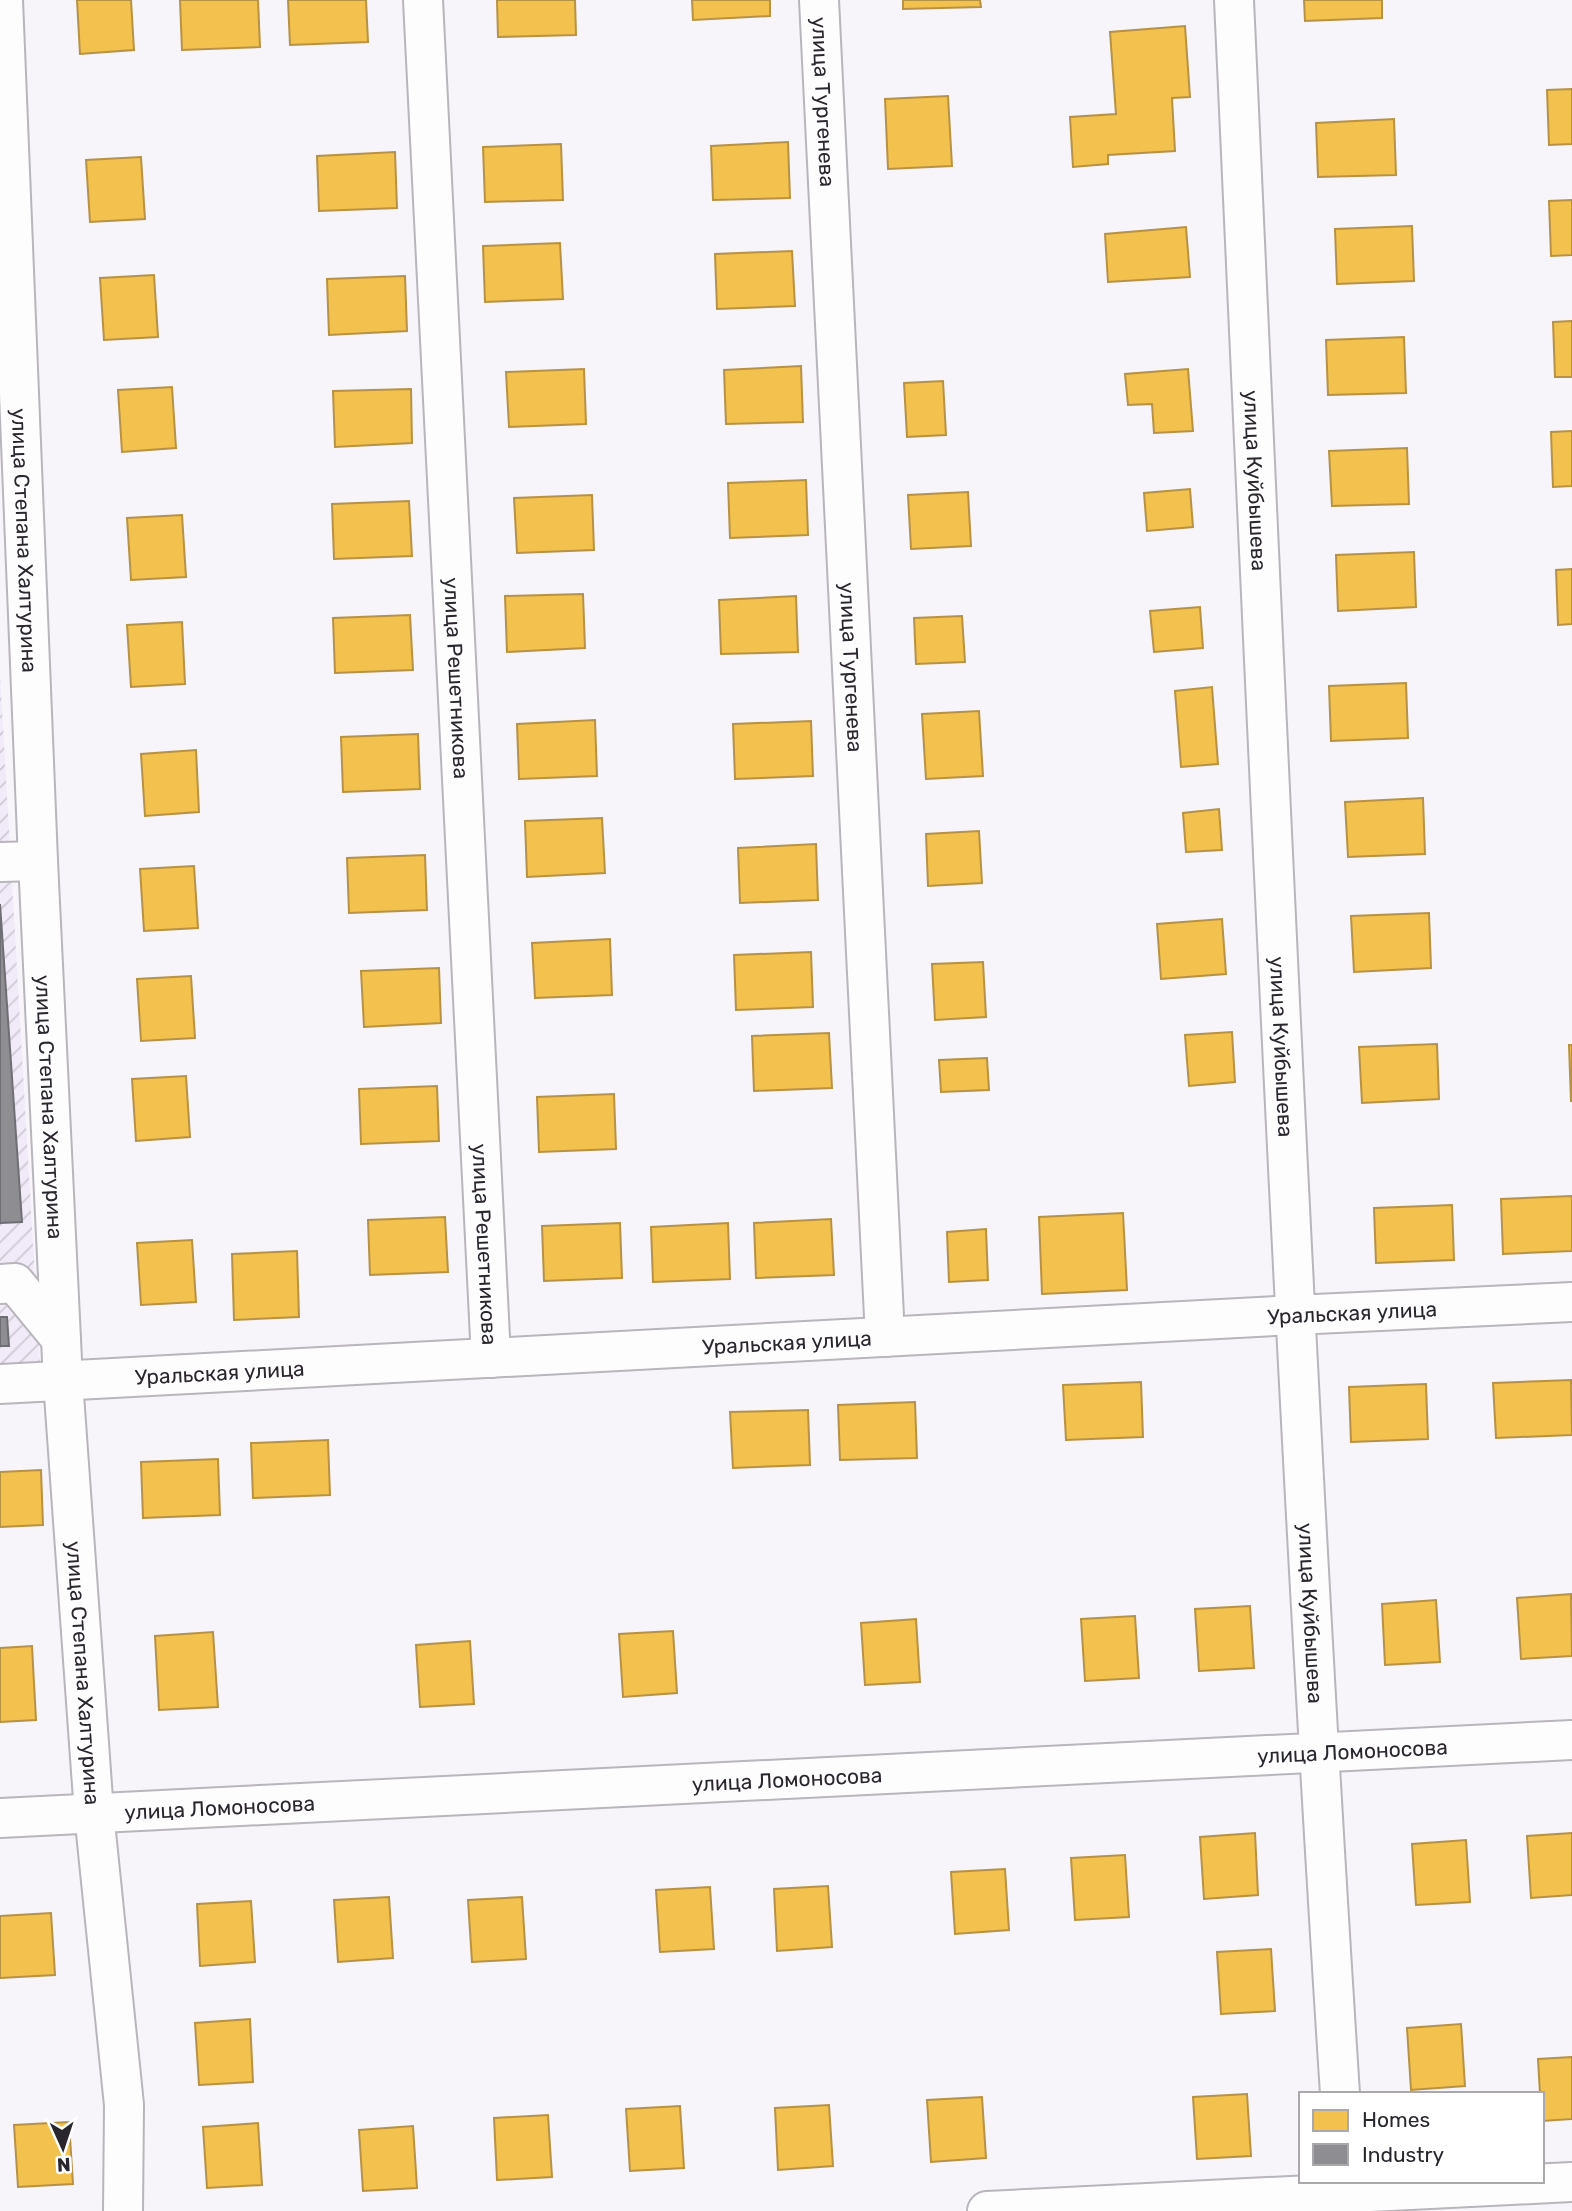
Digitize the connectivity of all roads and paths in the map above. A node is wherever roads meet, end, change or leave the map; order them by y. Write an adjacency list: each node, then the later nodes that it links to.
1 (3, 0): 5 (street, улица Степана Халтурина)
2 (423, 0): 13 (street, улица Решетникова)
3 (819, 0): 11 (street, улица Тургенева)
4 (1234, 0): 10 (street, улица Куйбышева)
5 (9, 347): 6 (street, улица Степана Халтурина)
6 (38, 861): 7 (street); 12 (street, улица Степана Халтурина)
7 (0, 862)
8 (5, 1277): 12 (street)
9 (1572, 1302): 10 (street, Уральская улица)
10 (1294, 1315): 11 (street, Уральская улица); 17 (street, улица Куйбышева)
11 (885, 1337): 13 (street, Уральская улица)
12 (61, 1339): 14 (street, улица Степана Халтурина)
13 (491, 1358): 14 (street, Уральская улица)
14 (63, 1381): 15 (street, Уральская улица); 18 (street, улица Степана Халтурина)
15 (0, 1384)
16 (1572, 1740): 17 (street, улица Ломоносова)
17 (1318, 1752): 18 (street, улица Ломоносова); 20 (street, улица Куйбышева)
18 (94, 1813): 19 (street, улица Ломоносова); 23 (street, улица Степана Халтурина)
19 (0, 1818)
20 (1340, 2092)
21 (1572, 2182): 22 (street)
22 (1346, 2195): 24 (street)
23 (123, 2211)
24 (987, 2211)

